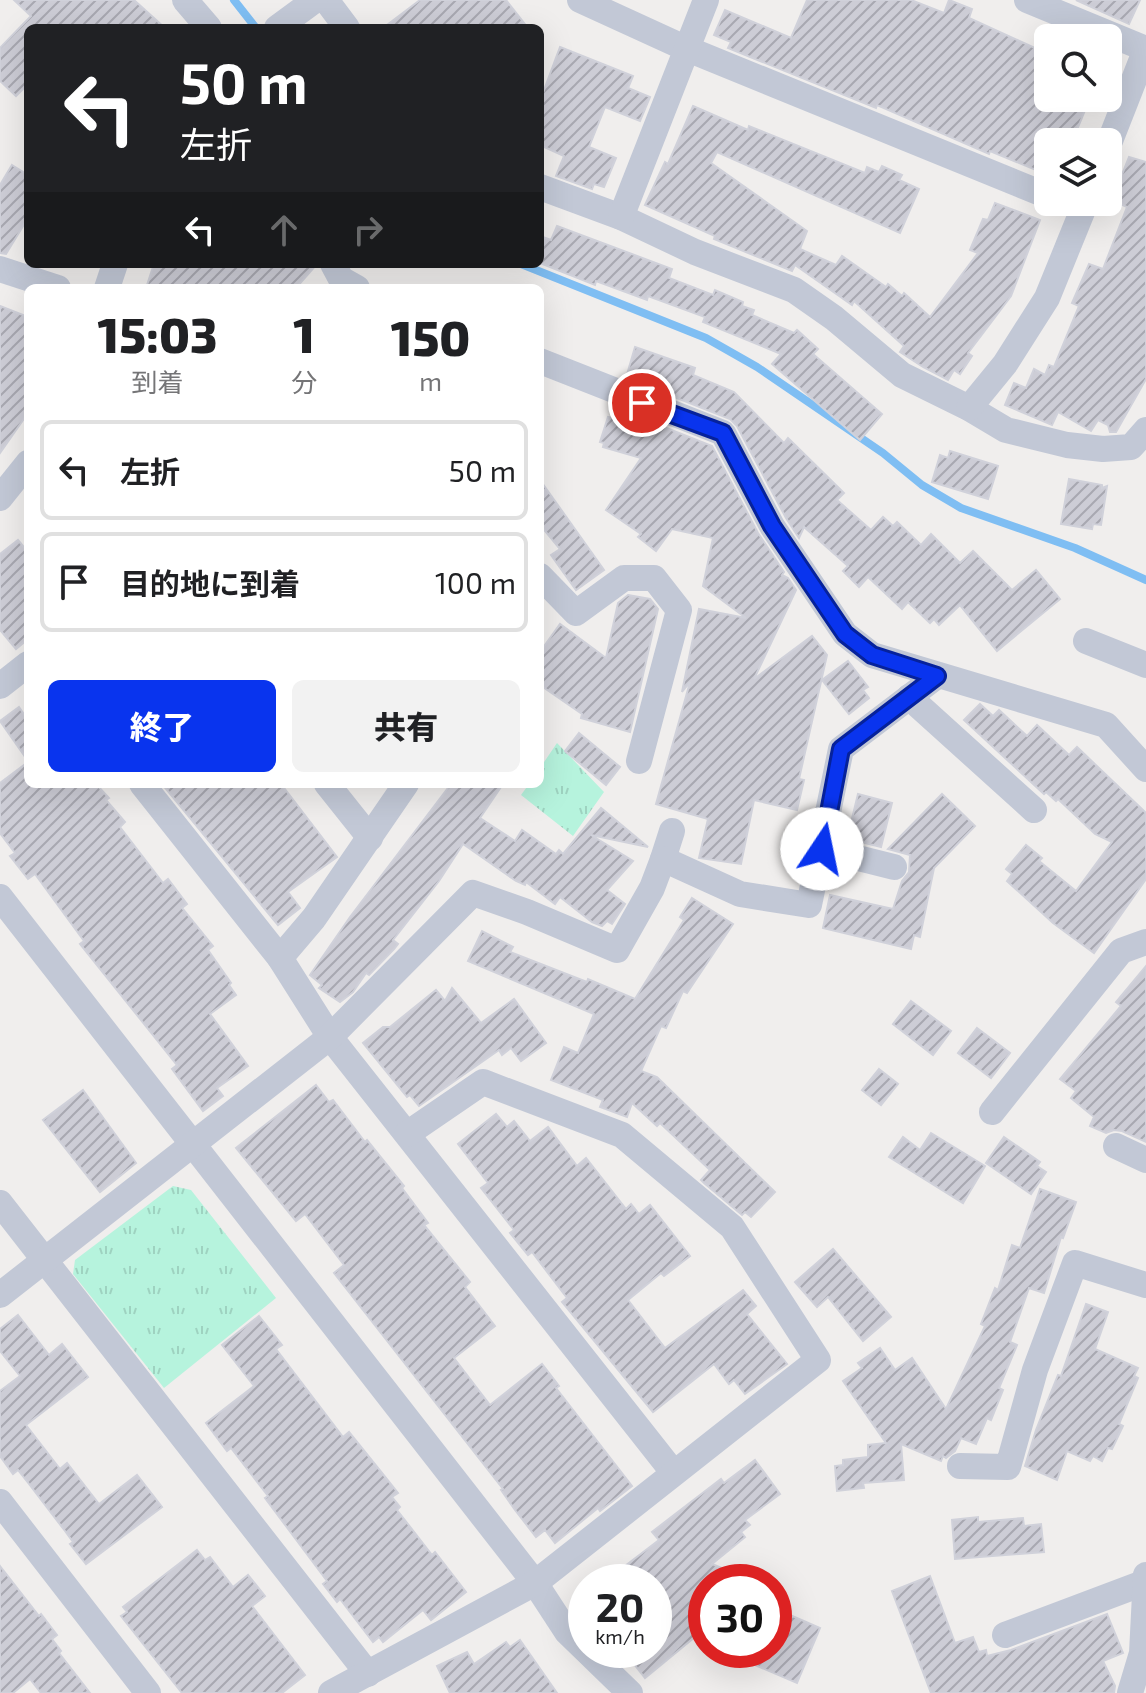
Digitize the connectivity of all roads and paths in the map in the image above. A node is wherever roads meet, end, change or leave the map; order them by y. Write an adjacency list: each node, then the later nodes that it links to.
1 (185, 0): 7 (street)
2 (315, 0): 8 (street)
3 (326, 0): 9 (street)
4 (580, 0): 10 (street)
5 (706, 0): 10 (street)
6 (1027, 0): 11 (street)
7 (206, 24)
8 (282, 24)
9 (344, 24)
10 (685, 48): 14 (street); 16 (street)
11 (1146, 49): 12 (street)
12 (1115, 128)
13 (544, 188): 16 (street)
14 (1034, 190)
15 (1073, 216): 22 (street)
16 (621, 217): 22 (street)
17 (335, 268): 20 (street)
18 (0, 269): 19 (street)
19 (46, 284)
20 (350, 284)
21 (544, 363): 30 (street)
22 (969, 408): 23 (street)
23 (1146, 430)
24 (24, 468): 25 (street)
25 (0, 498)
26 (544, 586): 33 (street)
27 (1086, 641): 28 (street)
28 (1146, 665)
29 (24, 667): 31 (street)
30 (937, 676): 32 (street); 34 (street)
31 (0, 686)
32 (909, 697): 38 (street); 41 (street)
33 (639, 761)
34 (1146, 769)
35 (145, 788): 46 (street)
36 (330, 788): 40 (street)
37 (403, 788): 40 (street)
38 (1034, 810)
39 (672, 831): 42 (street)
40 (370, 838): 46 (street)
41 (822, 849): 42 (street); 43 (street)
42 (663, 859): 47 (street)
43 (894, 867)
44 (0, 897): 50 (street)
45 (1146, 942): 48 (street)
46 (280, 958): 47 (street)
47 (330, 1037): 49 (street); 50 (street)
48 (992, 1112)
49 (407, 1134): 58 (street); 58 (street)
50 (193, 1144): 54 (street); 62 (street)
51 (1116, 1146): 52 (street)
52 (1146, 1160)
53 (0, 1203): 54 (street)
54 (44, 1260): 56 (street); 64 (street)
55 (1146, 1285): 57 (street)
56 (0, 1295)
57 (960, 1466)
58 (673, 1472): 62 (street)
59 (0, 1502): 65 (street)
60 (1146, 1575): 61 (street)
61 (1146, 1582): 63 (street); 68 (street)
62 (535, 1583): 64 (street); 67 (street)
63 (1005, 1635)
64 (368, 1674): 66 (street)
65 (148, 1693)
66 (331, 1693)
67 (630, 1693)
68 (1130, 1693)

